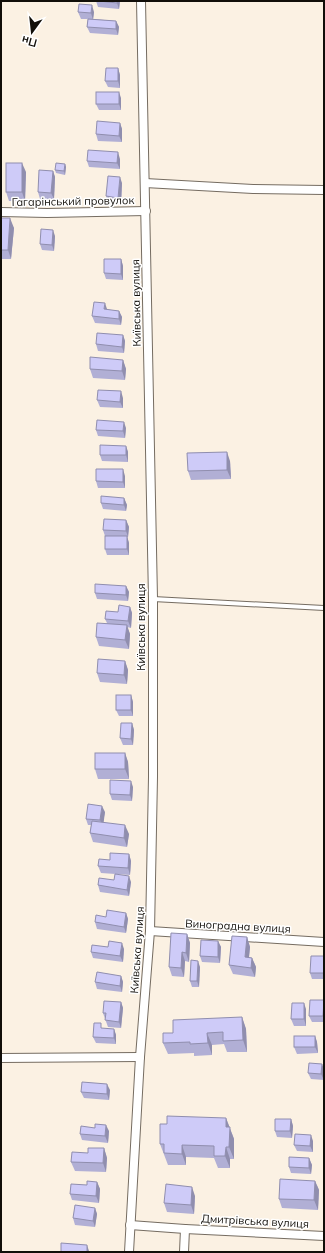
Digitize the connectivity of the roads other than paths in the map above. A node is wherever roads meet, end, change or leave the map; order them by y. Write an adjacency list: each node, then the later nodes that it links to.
1 (141, 1): 2 (street, Київська вулиця)
2 (145, 183): 3 (street); 4 (street, Київська вулиця)
3 (324, 190)
4 (146, 211): 5 (street, Гагарінський провулок); 6 (street, Київська вулиця)
5 (1, 212)
6 (152, 599): 7 (lane); 8 (street, Київська вулиця)
7 (324, 608)
8 (150, 932): 9 (street, Виноградна вулиця); 10 (street, Київська вулиця)
9 (324, 942)
10 (140, 1057): 11 (street); 12 (street, Київська вулиця)
11 (1, 1058)
12 (130, 1225): 13 (street, Дмитрівська вулиця); 15 (street, Київська вулиця)
13 (185, 1229): 14 (street, Дмитрівська вулиця); 16 (street, Дмитрівська вулиця)
14 (324, 1236)
15 (128, 1252)
16 (184, 1252)

